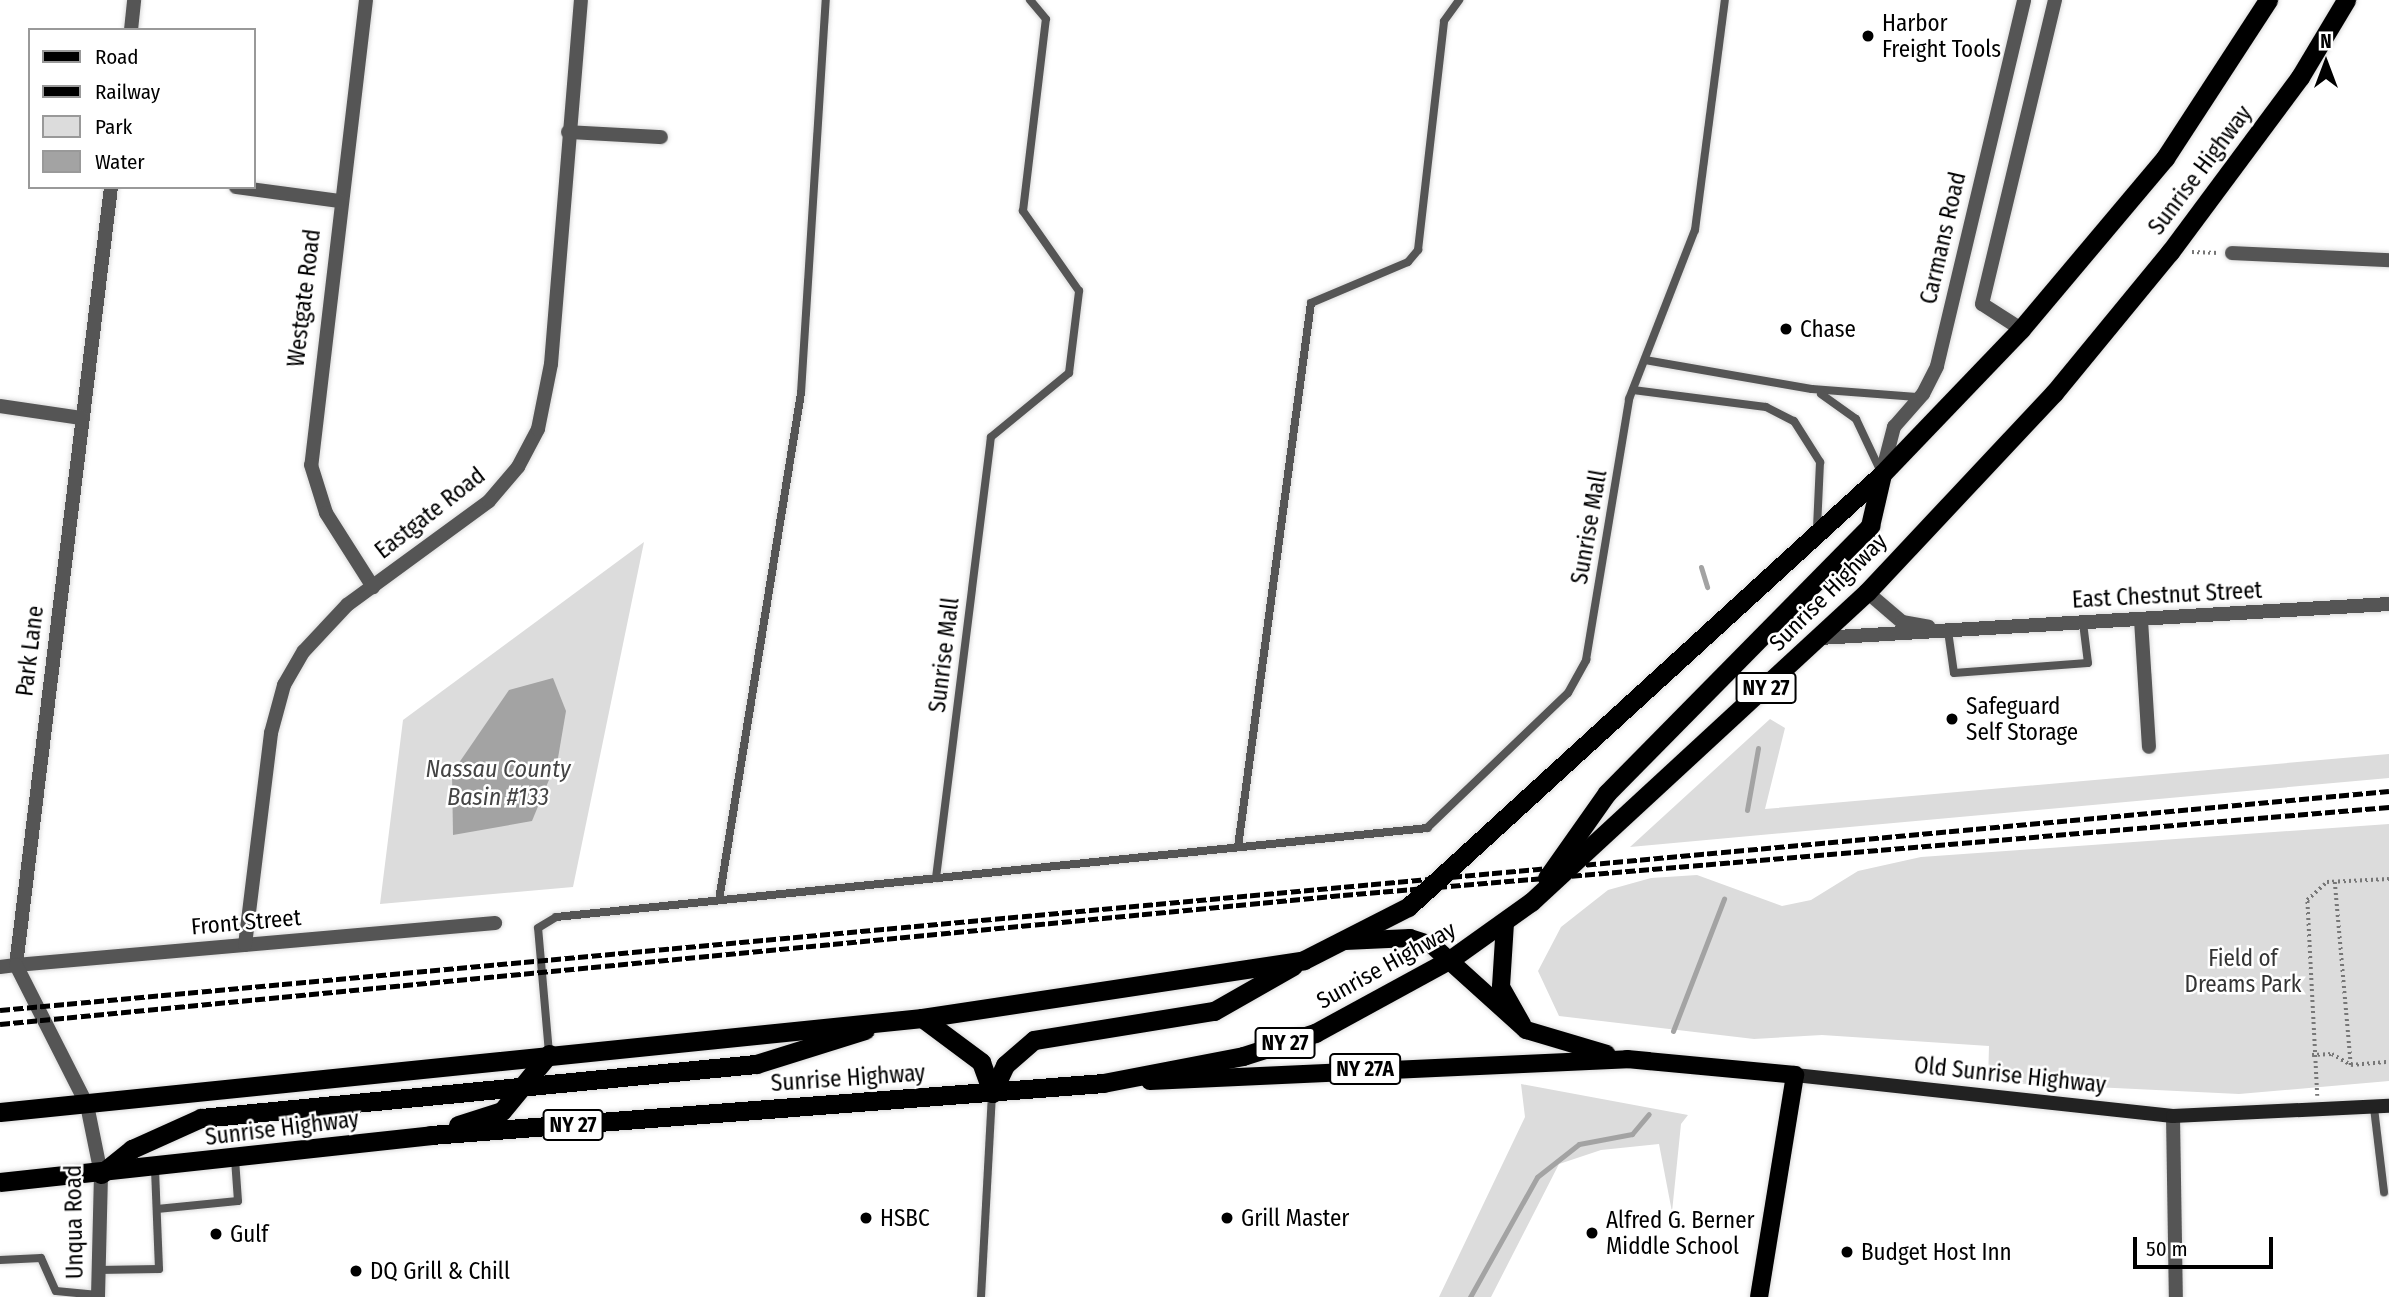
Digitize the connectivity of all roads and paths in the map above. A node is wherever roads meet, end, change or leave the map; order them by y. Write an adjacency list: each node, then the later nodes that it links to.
1 (134, 0): 12 (street)
2 (366, 0): 17 (street, Westgate Road)
3 (581, 0): 13 (street, Eastgate Road)
4 (826, 0): 42 (lane)
5 (1030, 0): 39 (lane, Sunrise Mall)
6 (1459, 0): 38 (lane)
7 (1725, 0): 22 (lane, Sunrise Mall)
8 (2024, 0): 25 (street, Carmans Road)
9 (2055, 0): 21 (street)
10 (2268, 0): 21 (highway, Sunrise Highway)
11 (2346, 0): 18 (highway, Sunrise Highway / NY 27)
12 (131, 28)
13 (568, 132): 14 (street); 30 (street, Eastgate Road)
14 (661, 137)
15 (111, 189): 27 (street, Park Lane)
16 (251, 189): 17 (street)
17 (340, 201): 30 (street, Westgate Road)
18 (2170, 252): 19 (path); 31 (highway, Sunrise Highway / NY 27)
19 (2232, 253): 20 (street)
20 (2389, 260)
21 (2021, 329): 28 (highway, Sunrise Highway)
22 (1645, 360): 23 (lane); 24 (lane, Sunrise Mall)
23 (1812, 389): 25 (lane); 28 (lane)
24 (1633, 390): 29 (lane); 38 (lane, Sunrise Mall)
25 (1923, 394): 28 (street, Carmans Road)
26 (0, 406): 27 (street)
27 (81, 418): 50 (street, Park Lane)
28 (1882, 474): 29 (highway, Sunrise Highway); 43 (highway)
29 (1816, 527): 46 (highway, Sunrise Highway)
30 (373, 587): 47 (street, Eastgate Road)
31 (1867, 592): 35 (street, East Chestnut Street); 36 (highway, Sunrise Highway / NY 27)
32 (2389, 604): 33 (street, East Chestnut Street)
33 (2141, 620): 34 (street, East Chestnut Street); 37 (street)
34 (2083, 623): 35 (street, East Chestnut Street); 35 (lane)
35 (1948, 631): 36 (street, East Chestnut Street)
36 (1820, 638): 43 (highway, Sunrise Highway / NY 27)
37 (2149, 747)
38 (1238, 847): 39 (lane)
39 (936, 878): 42 (lane)
40 (2389, 879): 41 (path)
41 (2335, 882): 56 (path); 59 (path)
42 (719, 900): 55 (lane)
43 (1531, 902): 45 (highway, Sunrise Highway / NY 27)
44 (495, 923): 47 (street, Front Street)
45 (1505, 923): 48 (highway, Sunrise Highway / NY 27); 54 (main road)
46 (1338, 942): 48 (main road, Old Sunrise Highway / NY 27A); 49 (highway, Sunrise Highway)
47 (245, 945): 50 (street, Front Street)
48 (1451, 958): 54 (main road, Old Sunrise Highway / NY 27A); 61 (highway, Sunrise Highway / NY 27)
49 (1304, 960): 52 (highway, Sunrise Highway); 63 (highway)
50 (16, 965): 51 (street, Front Street); 64 (street)
51 (0, 967)
52 (922, 1018): 53 (highway, Sunrise Highway); 63 (highway)
53 (885, 1022): 55 (highway, Sunrise Highway); 62 (highway)
54 (1526, 1030): 57 (main road, Old Sunrise Highway / NY 27A)
55 (550, 1054): 62 (highway); 64 (highway, Sunrise Highway)
56 (2312, 1055): 59 (path); 66 (path)
57 (1627, 1059): 60 (main road, Old Sunrise Highway / NY 27A); 61 (main road, Old Sunrise Highway / NY 27A)
58 (2389, 1062): 59 (path)
59 (2351, 1065)
60 (1795, 1075): 68 (main road, Old Sunrise Highway); 80 (main road)
61 (1102, 1083): 63 (highway, Sunrise Highway / NY 27)
62 (523, 1087): 69 (highway); 72 (highway)
63 (992, 1093): 69 (highway, Sunrise Highway / NY 27); 79 (lane)
64 (87, 1105): 67 (highway, Sunrise Highway); 72 (street, Unqua Road)
65 (2382, 1107): 66 (main road, Old Sunrise Highway); 74 (lane)
66 (2319, 1111): 68 (main road, Old Sunrise Highway)
67 (0, 1112)
68 (2173, 1116): 81 (street)
69 (431, 1135): 70 (highway, Sunrise Highway / NY 27)
70 (234, 1158): 71 (highway, Sunrise Highway / NY 27); 75 (lane)
71 (155, 1168): 72 (highway, Sunrise Highway / NY 27); 75 (lane)
72 (101, 1174): 73 (highway, Sunrise Highway / NY 27); 77 (street, Unqua Road)
73 (0, 1182)
74 (2384, 1192)
75 (157, 1209): 77 (lane)
76 (0, 1260): 78 (lane)
77 (98, 1270): 78 (street, Unqua Road)
78 (98, 1296)
79 (981, 1297)
80 (1759, 1297)
81 (2176, 1297)

